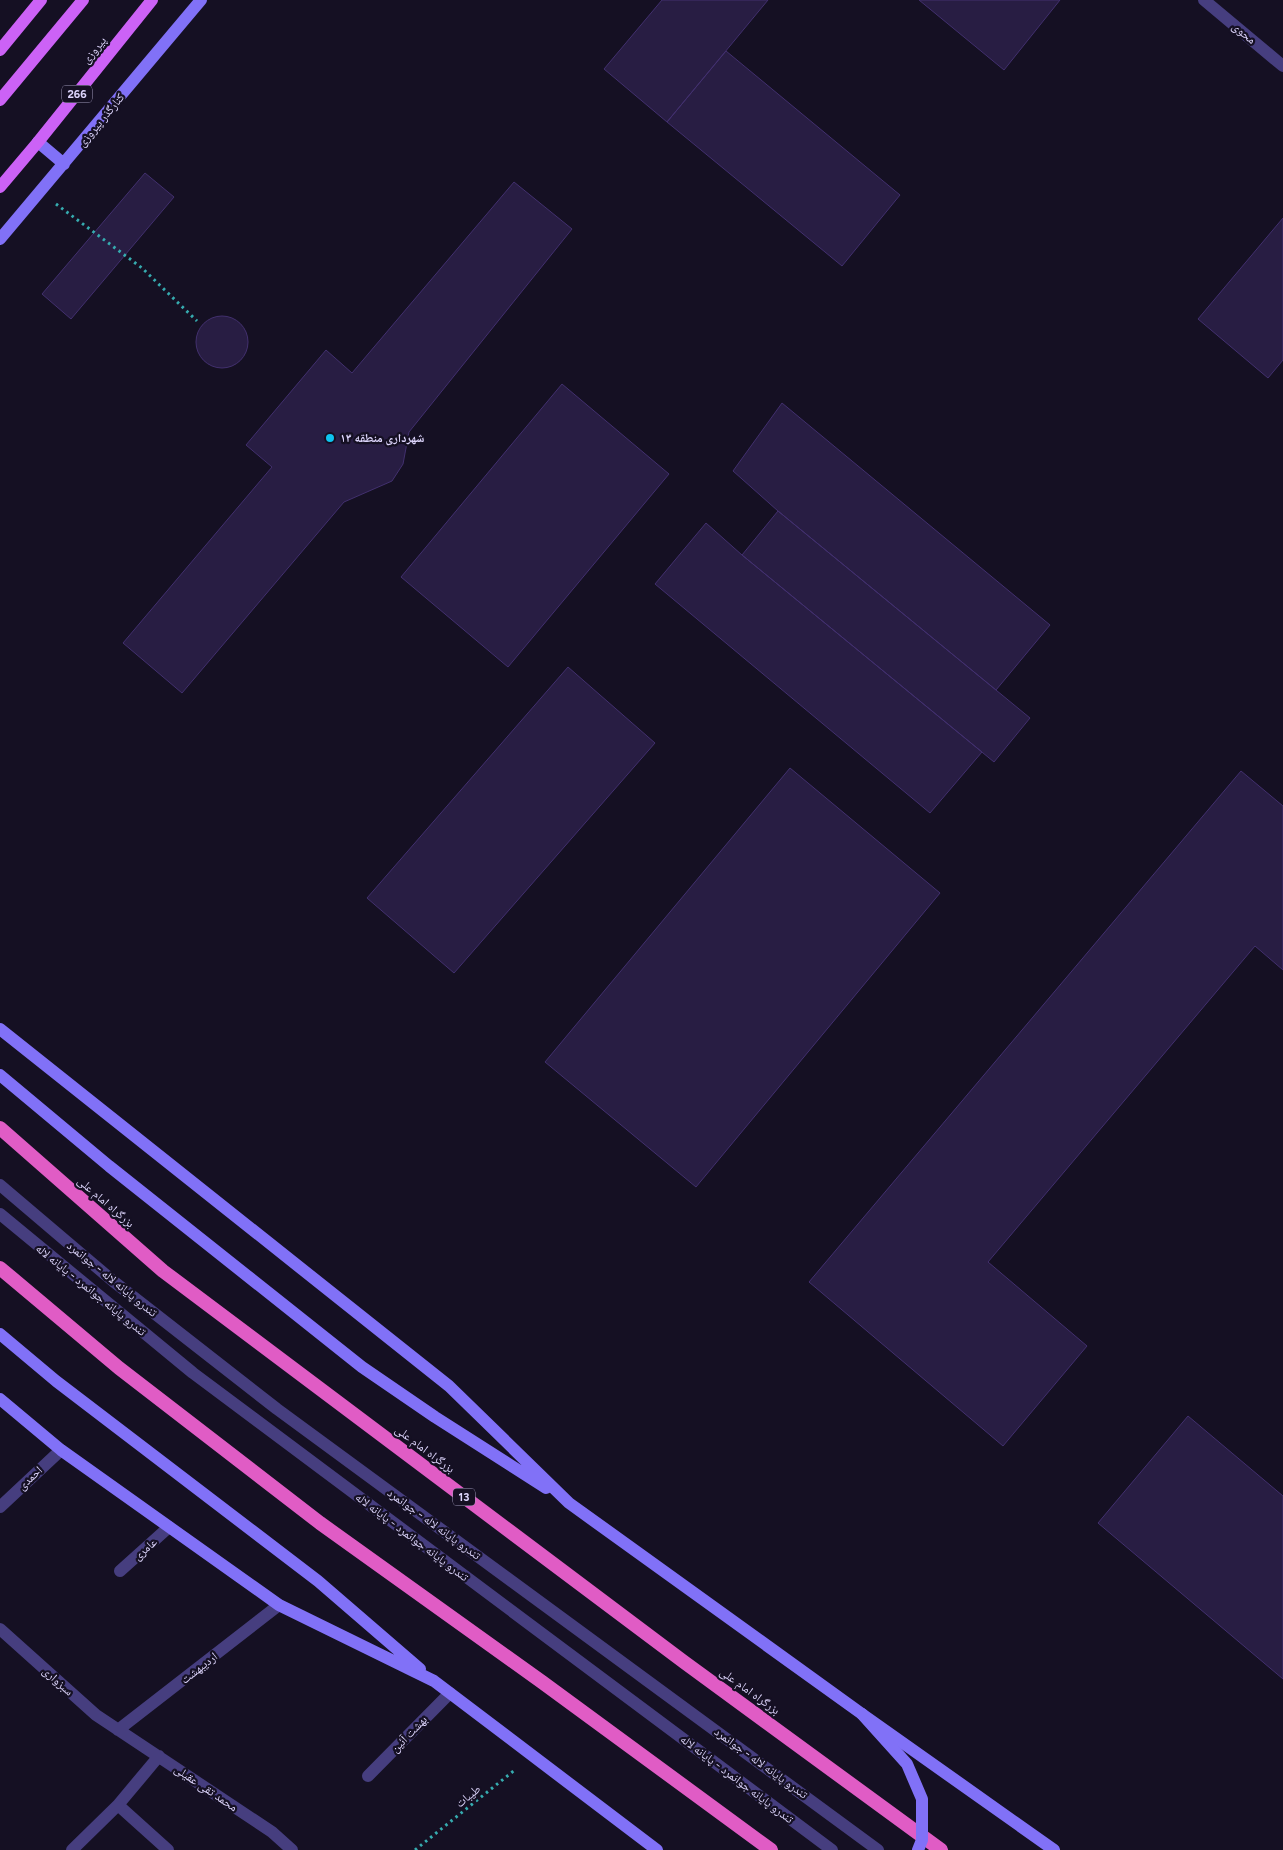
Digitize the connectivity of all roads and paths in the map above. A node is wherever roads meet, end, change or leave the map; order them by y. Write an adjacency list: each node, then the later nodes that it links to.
1 (41, 0): 6 (main road)
2 (83, 0): 8 (main road)
3 (152, 0): 9 (main road, پیروزی / 266)
4 (201, 0): 10 (main road, کنارگذر پیروزی)
5 (1204, 0): 7 (street, محوی)
6 (0, 50)
7 (1283, 66)
8 (0, 100)
9 (38, 142): 10 (main road); 11 (main road, پیروزی / 266)
10 (64, 164): 12 (main road, کنارگذر پیروزی)
11 (0, 187)
12 (40, 192): 13 (main road, کنارگذر پیروزی); 14 (path)
13 (0, 239)
14 (197, 322)
15 (0, 1029): 24 (main road)
16 (0, 1075): 24 (main road)
17 (0, 1128): 47 (highway, بزرگراه امام علی / 13)
18 (0, 1185): 45 (street, تندرو پایانه لاله - جوانمرد)
19 (0, 1214): 44 (street, تندرو پایانه جوانمرد - پایانه لاله)
20 (0, 1268): 43 (highway)
21 (0, 1334): 30 (main road)
22 (0, 1399): 23 (main road)
23 (61, 1450): 25 (street, احمدی); 26 (main road)
24 (569, 1503): 32 (main road)
25 (0, 1507)
26 (170, 1527): 27 (street, عامری); 28 (main road)
27 (120, 1571)
28 (280, 1605): 30 (main road); 33 (street, اردیبهشت)
29 (0, 1630): 33 (street, سبزواری)
30 (434, 1681): 31 (main road)
31 (450, 1693): 34 (main road); 36 (street, بهشت آئین)
32 (862, 1714): 46 (main road, bridge); 48 (main road)
33 (118, 1730): 35 (street, محمد تقی عقیلی)
34 (533, 1755): 41 (path, طیبات); 42 (main road)
35 (158, 1756): 37 (street); 40 (street, محمد تقی عقیلی)
36 (368, 1776)
37 (118, 1805): 38 (street); 39 (street)
38 (72, 1850)
39 (168, 1850)
40 (292, 1850)
41 (415, 1850)
42 (657, 1850)
43 (771, 1850)
44 (832, 1850)
45 (878, 1850)
46 (918, 1850)
47 (942, 1850)
48 (1054, 1850)

